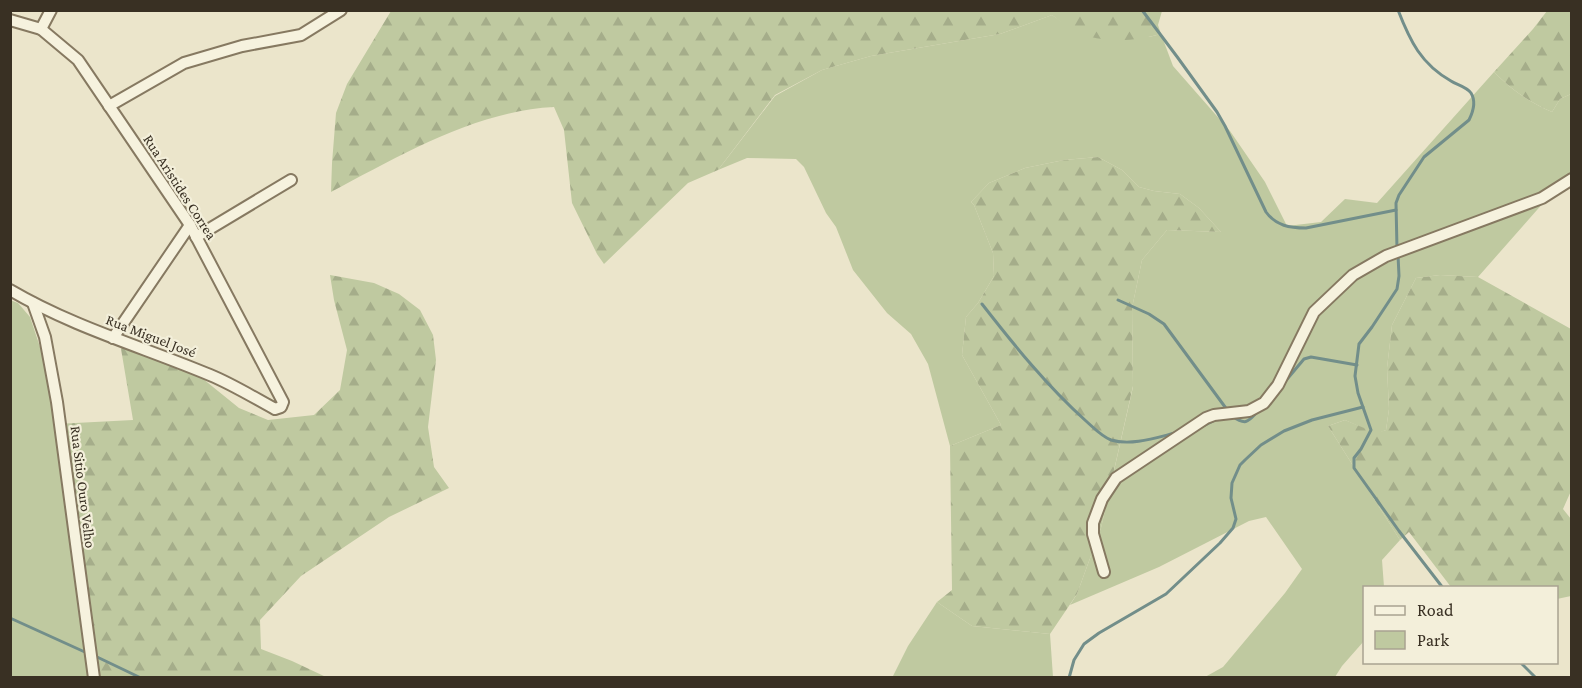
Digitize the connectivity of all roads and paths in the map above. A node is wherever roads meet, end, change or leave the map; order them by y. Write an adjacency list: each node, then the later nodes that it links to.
1 (51, 10): 4 (street)
2 (341, 10): 5 (street)
3 (10, 20): 4 (street, Rua Aristides Correa)
4 (40, 29): 5 (street, Rua Aristides Correa)
5 (110, 106): 8 (street, Rua Aristides Correa)
6 (1572, 179): 14 (street)
7 (291, 180): 9 (street)
8 (190, 225): 9 (street, Rua Aristides Correa); 12 (street)
9 (196, 237): 13 (street, Rua Aristides Correa)
10 (10, 290): 11 (street, Rua Miguel José)
11 (33, 303): 12 (street, Rua Miguel José); 15 (street, Rua Sitio Ouro Velho)
12 (112, 338): 13 (street, Rua Miguel José)
13 (281, 407)
14 (1104, 572)
15 (94, 678)

